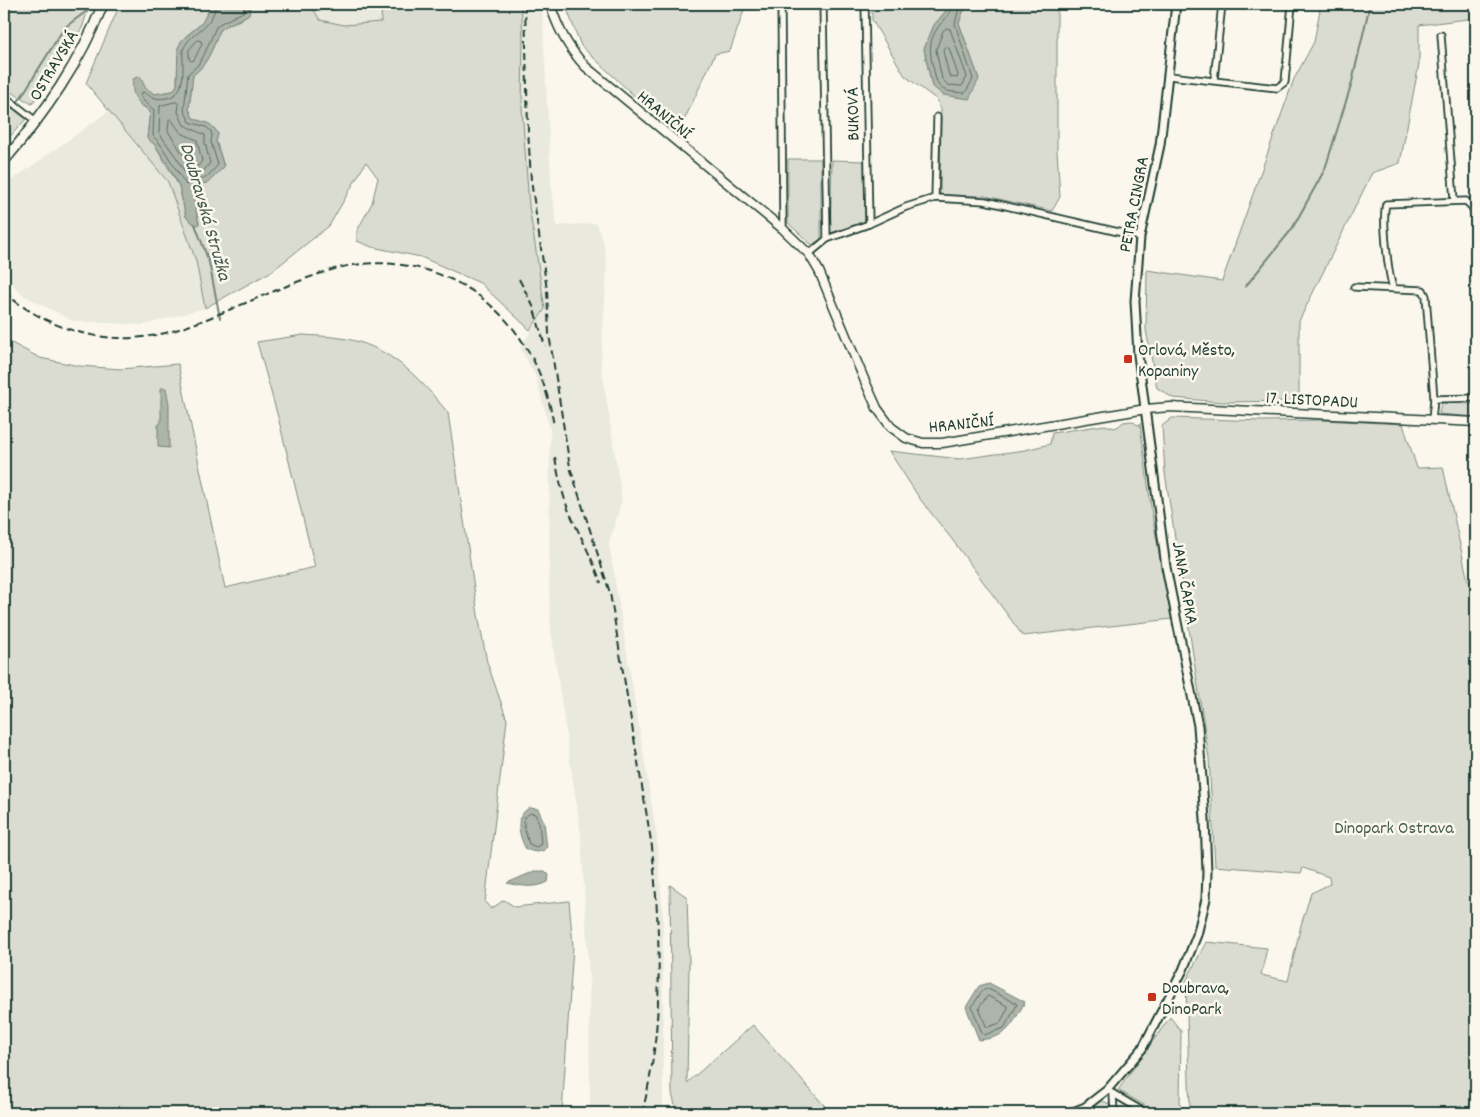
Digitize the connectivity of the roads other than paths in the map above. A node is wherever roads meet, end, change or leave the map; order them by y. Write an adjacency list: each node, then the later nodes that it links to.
1 (103, 4): 14 (main road, OSTRAVSKÁ)
2 (550, 4): 19 (main road, HRANIČNÍ)
3 (781, 4): 19 (street)
4 (823, 4): 21 (street)
5 (865, 4): 18 (street, BUKOVÁ)
6 (1176, 4): 10 (street, PETRA CINGRA)
7 (1222, 4): 11 (street)
8 (1292, 4): 11 (street)
9 (1441, 35): 17 (street)
10 (1169, 76): 11 (street); 20 (street, PETRA CINGRA)
11 (1214, 80)
12 (4, 96): 14 (street)
13 (936, 117): 16 (street)
14 (37, 122): 15 (main road, OSTRAVSKÁ)
15 (4, 161)
16 (935, 198): 18 (street); 20 (street)
17 (1454, 200): 22 (street); 25 (street)
18 (868, 224): 21 (street)
19 (783, 229): 23 (main road, HRANIČNÍ)
20 (1140, 237): 28 (street, PETRA CINGRA)
21 (827, 239): 23 (street)
22 (1476, 245)
23 (809, 254): 28 (main road, HRANIČNÍ)
24 (1354, 287): 25 (street)
25 (1392, 288): 27 (street)
26 (1476, 398): 27 (street)
27 (1434, 399): 29 (street)
28 (1146, 410): 29 (main road, 17. LISTOPADU); 31 (street, JANA ČAPKA)
29 (1432, 420): 30 (main road, 17. LISTOPADU)
30 (1476, 422)
31 (1110, 1092): 32 (street, JANA ČAPKA); 33 (street); 34 (street)
32 (1070, 1113)
33 (1114, 1113)
34 (1146, 1113)

